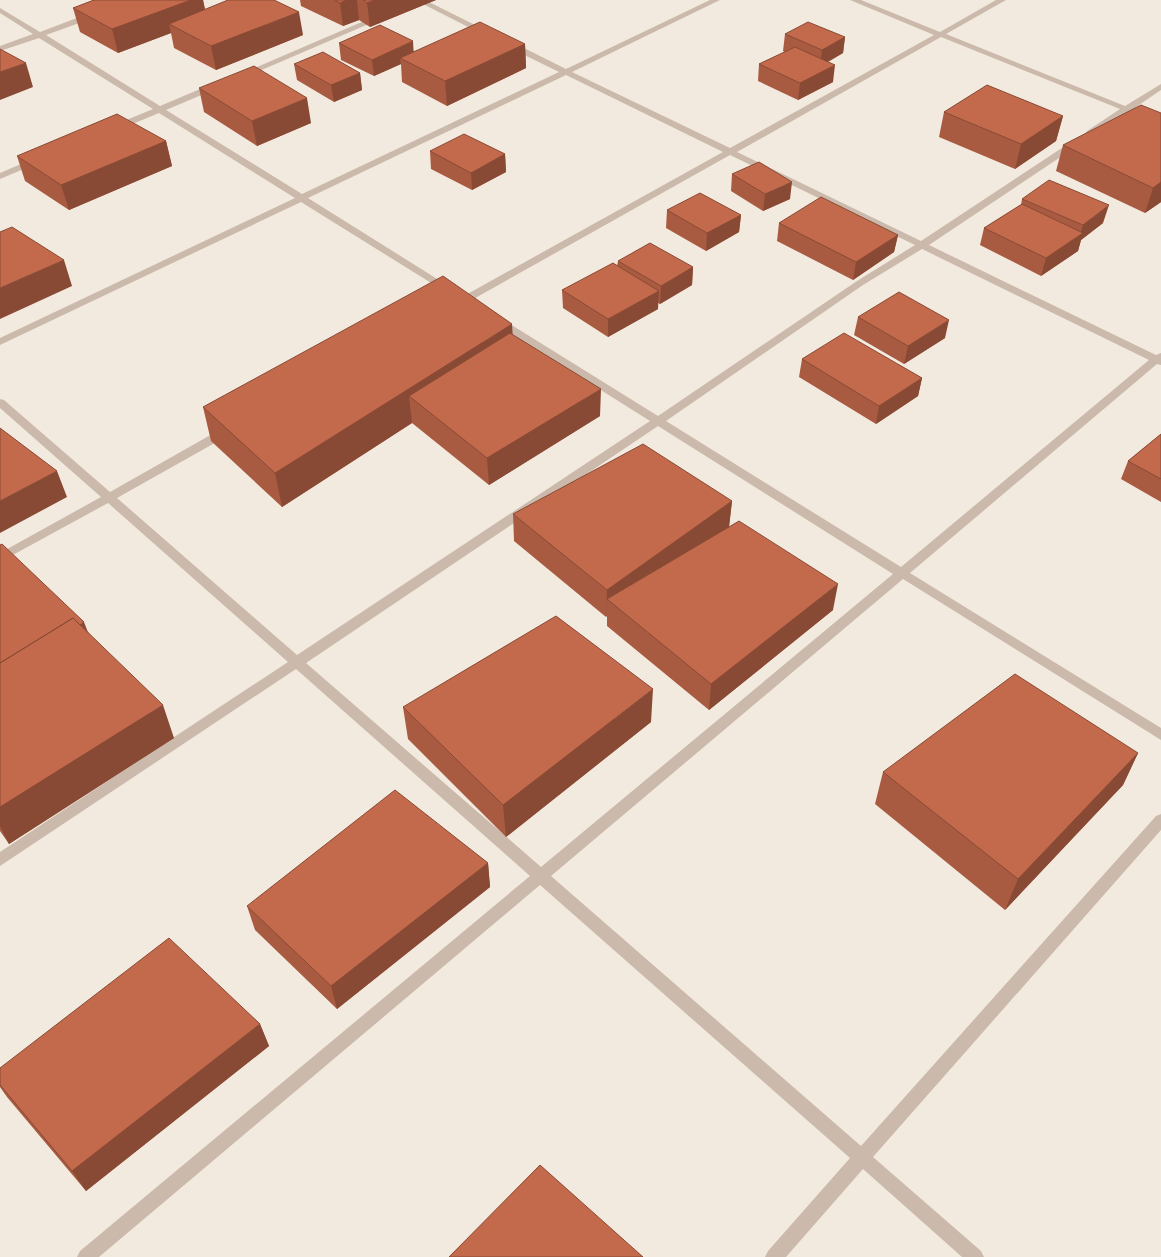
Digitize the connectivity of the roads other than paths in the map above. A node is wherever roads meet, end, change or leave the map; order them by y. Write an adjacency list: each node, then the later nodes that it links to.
1 (716, 0): 11 (street)
2 (854, 0): 9 (street)
3 (1002, 0): 9 (street)
4 (418, 1): 11 (street)
5 (0, 10): 8 (street)
6 (105, 10): 8 (street)
7 (394, 12): 12 (street)
8 (40, 34): 10 (street); 15 (street)
9 (940, 35): 16 (street); 19 (street)
10 (0, 49)
11 (566, 72): 19 (street); 22 (street)
12 (232, 79)
13 (223, 83): 15 (street)
14 (1161, 86): 16 (street)
15 (160, 109): 18 (street); 22 (street)
16 (1126, 109): 17 (street); 23 (street)
17 (1161, 123)
18 (106, 132)
19 (730, 152): 23 (street); 24 (street)
20 (44, 157): 21 (street)
21 (0, 176)
22 (302, 198): 24 (street); 27 (street)
23 (922, 246): 28 (street); 30 (street)
24 (468, 302): 25 (street)
25 (446, 309)
26 (489, 316): 30 (street)
27 (0, 342)
28 (1160, 359): 34 (street)
29 (0, 402): 32 (street)
30 (658, 421): 34 (street); 35 (street)
31 (238, 425): 32 (street)
32 (109, 497): 33 (street); 35 (street)
33 (0, 558)
34 (902, 574): 36 (street); 39 (street)
35 (297, 662): 38 (street); 39 (street)
36 (1161, 736)
37 (1161, 820): 40 (street)
38 (0, 860)
39 (541, 876): 40 (street); 41 (street)
40 (862, 1158): 42 (street); 43 (street)
41 (86, 1257)
42 (774, 1257)
43 (975, 1257)

